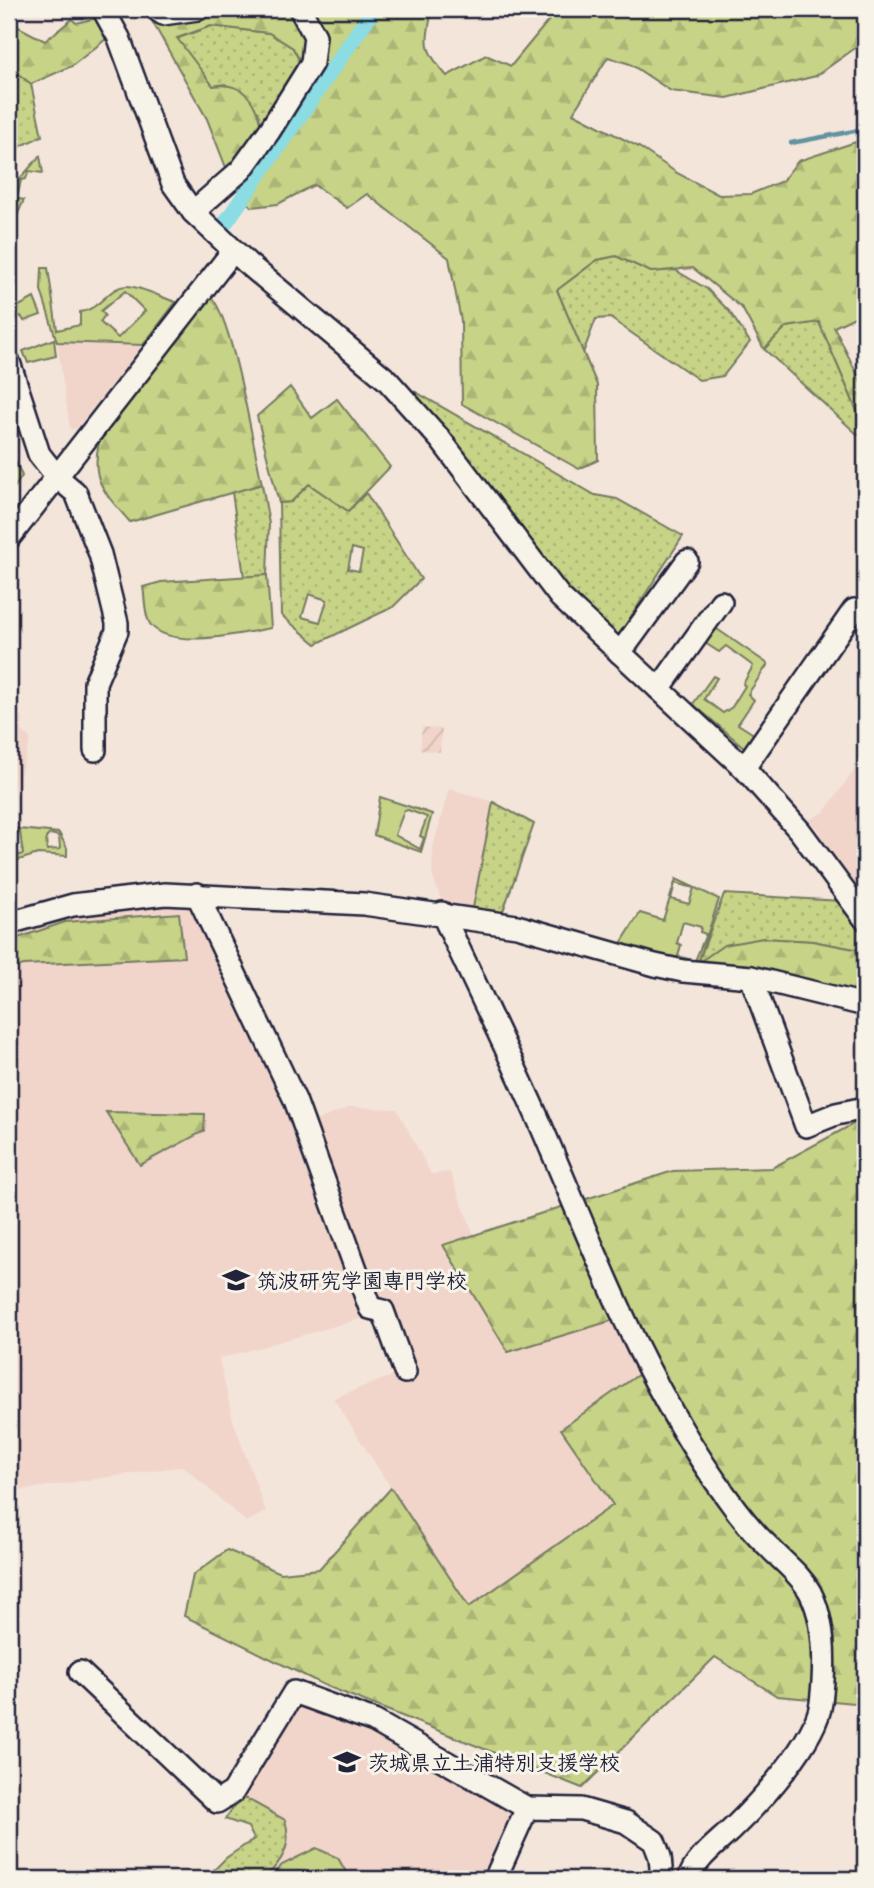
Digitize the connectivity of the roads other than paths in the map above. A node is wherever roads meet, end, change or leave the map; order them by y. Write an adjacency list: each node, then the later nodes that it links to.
1 (103, 9): 5 (street)
2 (156, 9): 3 (street)
3 (198, 9)
4 (299, 9): 5 (street)
5 (193, 212): 6 (street)
6 (233, 251): 8 (street); 13 (street)
7 (9, 362): 8 (street)
8 (57, 477): 9 (street); 15 (street)
9 (9, 538)
10 (687, 561): 13 (street)
11 (721, 602): 14 (street)
12 (854, 610): 16 (street)
13 (620, 653): 14 (street)
14 (659, 689): 16 (street)
15 (96, 750)
16 (744, 768): 19 (street)
17 (197, 894): 18 (street); 20 (street); 24 (street)
18 (442, 913): 21 (street); 29 (street)
19 (865, 919)
20 (9, 923)
21 (751, 977): 22 (street); 23 (street)
22 (865, 1005)
23 (865, 1108)
24 (405, 1372)
25 (80, 1672): 26 (street)
26 (527, 1808): 27 (street); 28 (street)
27 (495, 1879)
28 (662, 1879)
29 (689, 1879)

